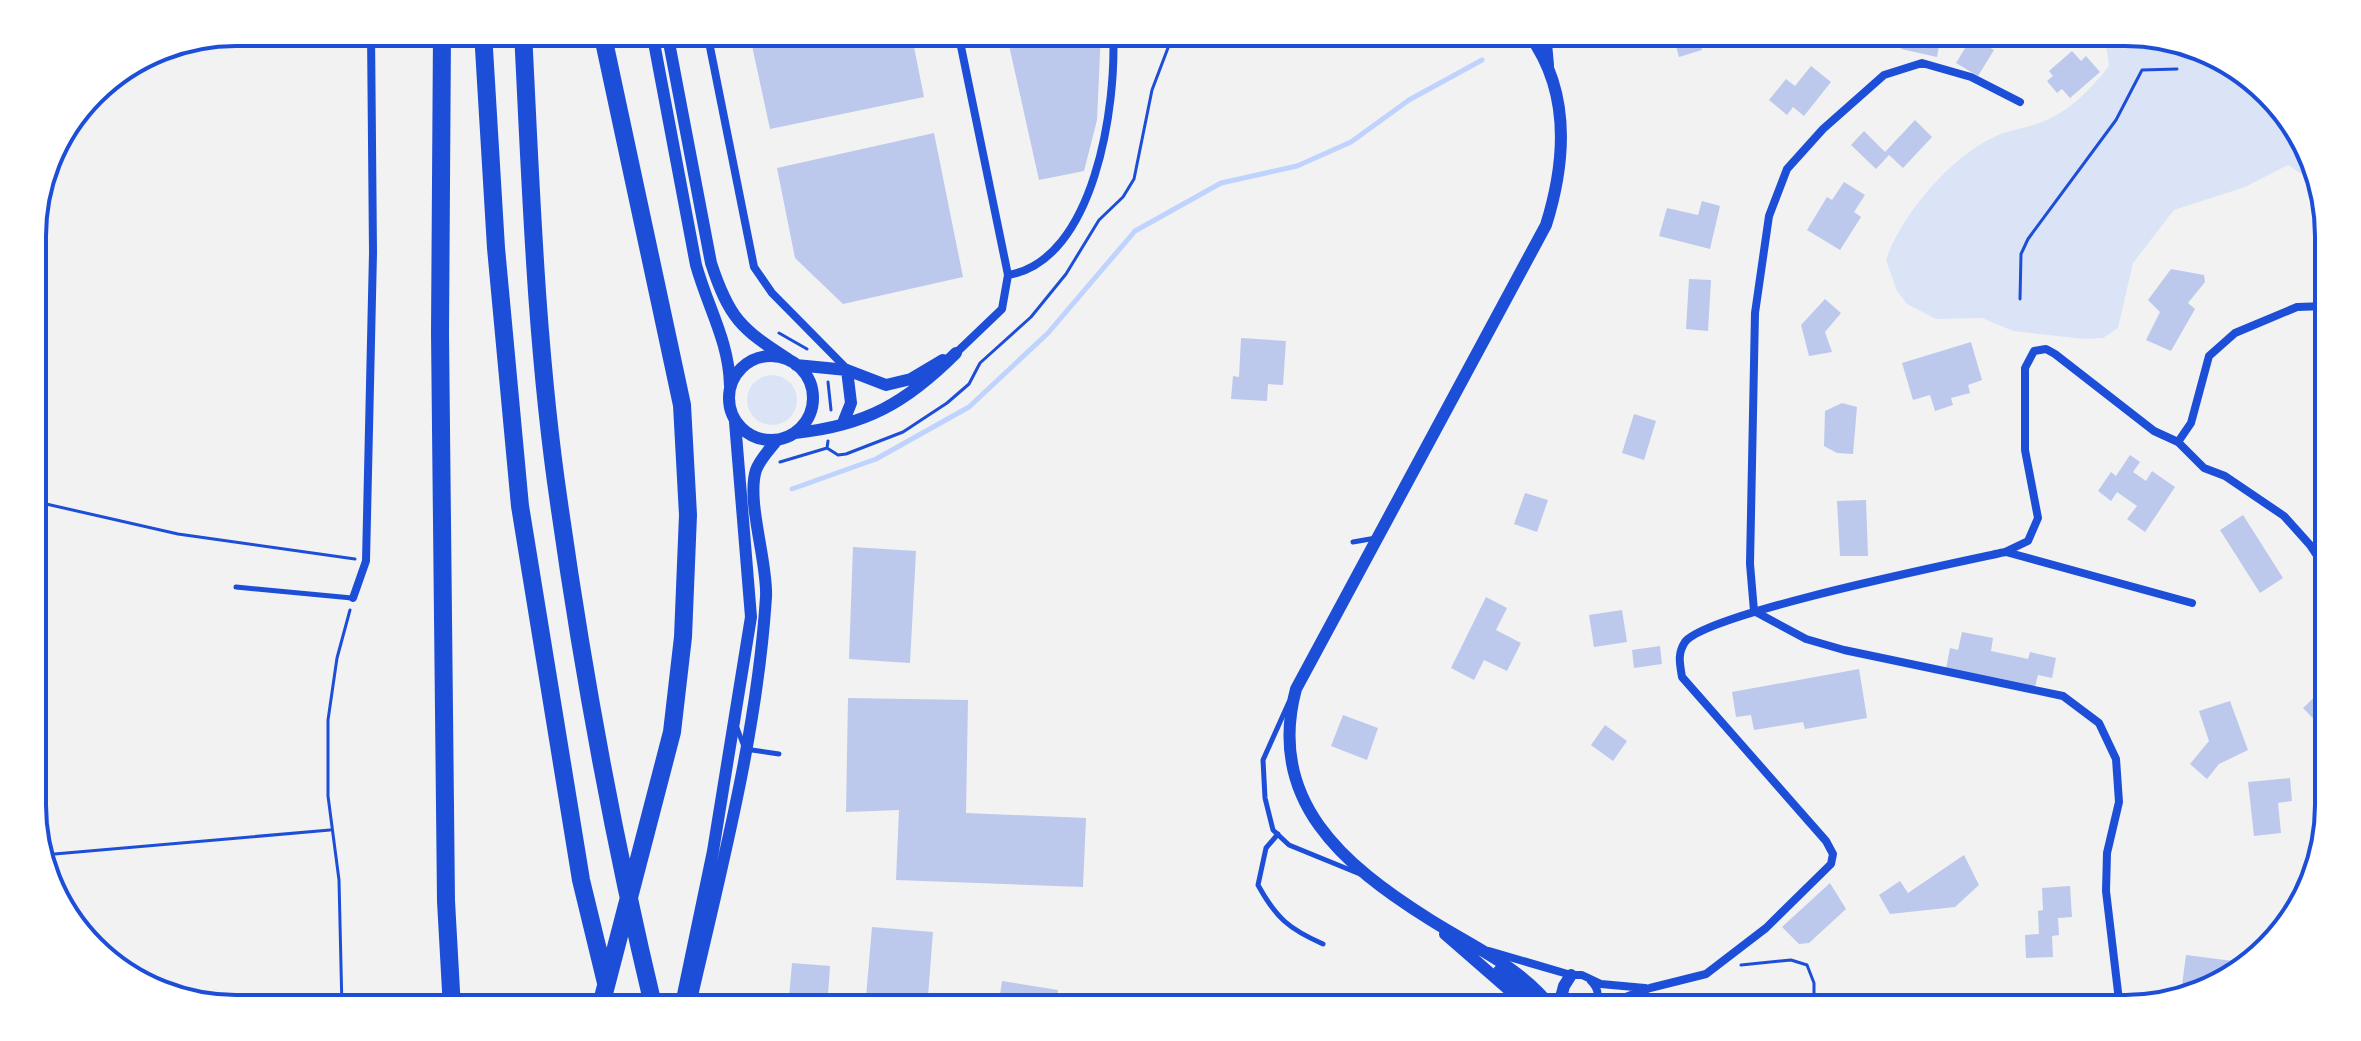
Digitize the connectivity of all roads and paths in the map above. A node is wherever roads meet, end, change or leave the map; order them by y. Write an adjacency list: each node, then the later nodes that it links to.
1 (371, 46): 33 (street)
2 (442, 46): 55 (highway)
3 (484, 46): 57 (highway)
4 (524, 46): 58 (highway)
5 (605, 46): 56 (highway)
6 (655, 46): 22 (street)
7 (670, 46): 20 (street)
8 (710, 46): 21 (street)
9 (961, 46): 16 (street)
10 (1113, 46): 16 (street)
11 (1538, 46): 14 (street)
12 (1548, 46): 14 (street)
13 (2177, 69): 17 (path)
14 (1551, 78): 29 (street)
15 (2020, 102): 37 (street)
16 (1008, 275): 19 (street)
17 (2020, 299)
18 (2315, 306): 27 (street)
19 (956, 353): 21 (street); 24 (street)
20 (792, 362): 21 (street); 22 (street); 25 (street)
21 (847, 370): 24 (street)
22 (730, 386): 23 (street)
23 (735, 422): 26 (street); 39 (street)
24 (843, 423): 25 (street)
25 (795, 433): 26 (street)
26 (777, 440): 40 (street)
27 (2178, 442): 31 (street); 32 (street)
28 (46, 504): 33 (path)
29 (1376, 538): 30 (lane); 38 (street)
30 (1353, 542)
31 (2005, 552): 36 (street); 37 (street)
32 (2315, 552)
33 (366, 561): 35 (street)
34 (236, 587): 35 (lane)
35 (353, 598): 42 (path)
36 (2192, 603)
37 (1754, 611): 50 (street); 68 (street)
38 (1296, 689): 43 (lane); 45 (street)
39 (735, 723): 40 (lane); 59 (street)
40 (745, 749): 41 (lane); 60 (street)
41 (779, 754)
42 (330, 830): 44 (path); 54 (path)
43 (1278, 834): 45 (lane); 47 (lane)
44 (52, 854)
45 (1376, 880): 46 (street)
46 (1428, 918): 48 (street); 49 (street)
47 (1323, 944)
48 (1482, 949): 51 (street); 63 (street)
49 (1472, 958): 61 (street); 62 (street)
50 (1717, 965): 53 (street); 67 (path)
51 (1571, 975): 52 (street); 64 (street)
52 (1591, 981): 53 (street); 65 (street)
53 (1650, 988): 66 (street)
54 (342, 995)
55 (451, 995)
56 (604, 995)
57 (609, 995)
58 (651, 995)
59 (683, 995)
60 (692, 995)
61 (1515, 995)
62 (1534, 995)
63 (1539, 995)
64 (1561, 995)
65 (1598, 995)
66 (1631, 995)
67 (1814, 995)
68 (2118, 995)

